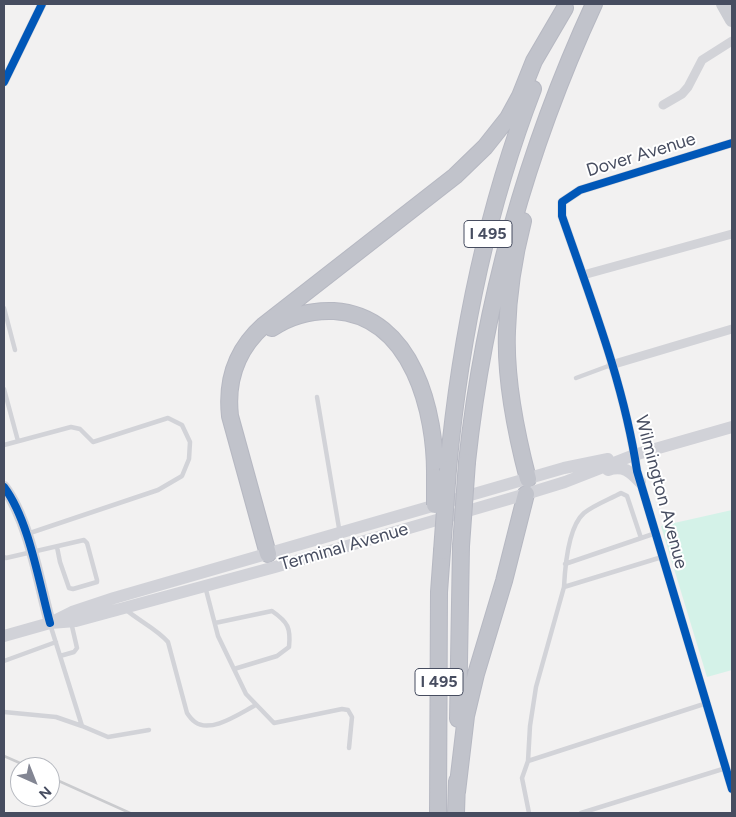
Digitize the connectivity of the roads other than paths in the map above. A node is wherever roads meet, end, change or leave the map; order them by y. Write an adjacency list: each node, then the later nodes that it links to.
1 (42, 4): 7 (street)
2 (594, 4): 8 (highway, I 495)
3 (723, 4): 5 (main road)
4 (566, 6): 25 (highway, I 495); 38 (highway)
5 (732, 20)
6 (732, 41): 9 (street)
7 (4, 82)
8 (556, 90): 29 (highway); 62 (highway, I 495, bridge)
9 (664, 105)
10 (732, 143): 11 (street, Dover Avenue)
11 (562, 202): 13 (street, Wilmington Avenue)
12 (732, 234): 13 (street)
13 (582, 275): 17 (street, Wilmington Avenue)
14 (4, 308): 16 (lane)
15 (732, 329): 17 (street)
16 (15, 350)
17 (611, 364): 18 (lane); 24 (street, Wilmington Avenue)
18 (576, 378)
19 (4, 389): 22 (lane)
20 (317, 397): 30 (lane)
21 (732, 427): 24 (main road, Terminal Avenue)
22 (18, 441): 23 (lane); 31 (lane)
23 (4, 445)
24 (634, 455): 26 (main road, Terminal Avenue); 27 (street, Wilmington Avenue); 29 (main road, Terminal Avenue)
25 (441, 473): 38 (highway); 63 (highway, I 495, bridge)
26 (565, 482): 27 (main road); 29 (main road, Terminal Avenue)
27 (640, 482): 32 (street, Wilmington Avenue)
28 (4, 487): 31 (main road)
29 (527, 487): 30 (main road, Terminal Avenue); 35 (main road, Terminal Avenue); 62 (highway)
30 (340, 533): 35 (lane); 38 (main road, Terminal Avenue)
31 (26, 534): 36 (main road)
32 (656, 534): 33 (lane); 39 (street, Wilmington Avenue)
33 (640, 538): 40 (lane); 40 (lane)
34 (56, 548): 34 (lane); 36 (lane)
35 (342, 548): 38 (main road, Terminal Avenue)
36 (32, 552): 37 (lane); 46 (main road)
37 (4, 557)
38 (273, 557): 41 (main road, Terminal Avenue); 42 (main road, Terminal Avenue)
39 (662, 557): 43 (lane); 53 (street, Wilmington Avenue)
40 (565, 564): 43 (lane)
41 (202, 573): 42 (lane); 46 (main road, Terminal Avenue)
42 (205, 586): 44 (main road, Terminal Avenue); 47 (lane)
43 (564, 587): 59 (lane)
44 (124, 608): 45 (main road, Terminal Avenue); 54 (lane)
45 (71, 622): 46 (main road, Terminal Avenue); 50 (lane)
46 (50, 623): 48 (main road, Terminal Avenue); 49 (lane)
47 (215, 623): 52 (lane); 52 (lane)
48 (4, 636)
49 (56, 642): 50 (lane); 51 (lane)
50 (60, 656): 56 (lane)
51 (4, 661)
52 (234, 669): 54 (lane)
53 (707, 703): 59 (lane); 60 (street, Wilmington Avenue)
54 (256, 705): 58 (lane)
55 (4, 712): 56 (lane)
56 (82, 726): 57 (lane)
57 (149, 730)
58 (350, 748)
59 (528, 761): 65 (lane)
60 (726, 768): 61 (street, Wilmington Avenue); 66 (lane)
61 (732, 789)
62 (457, 792): 64 (highway, I 495)
63 (438, 813)
64 (456, 813)
65 (529, 813)
66 (581, 813)

